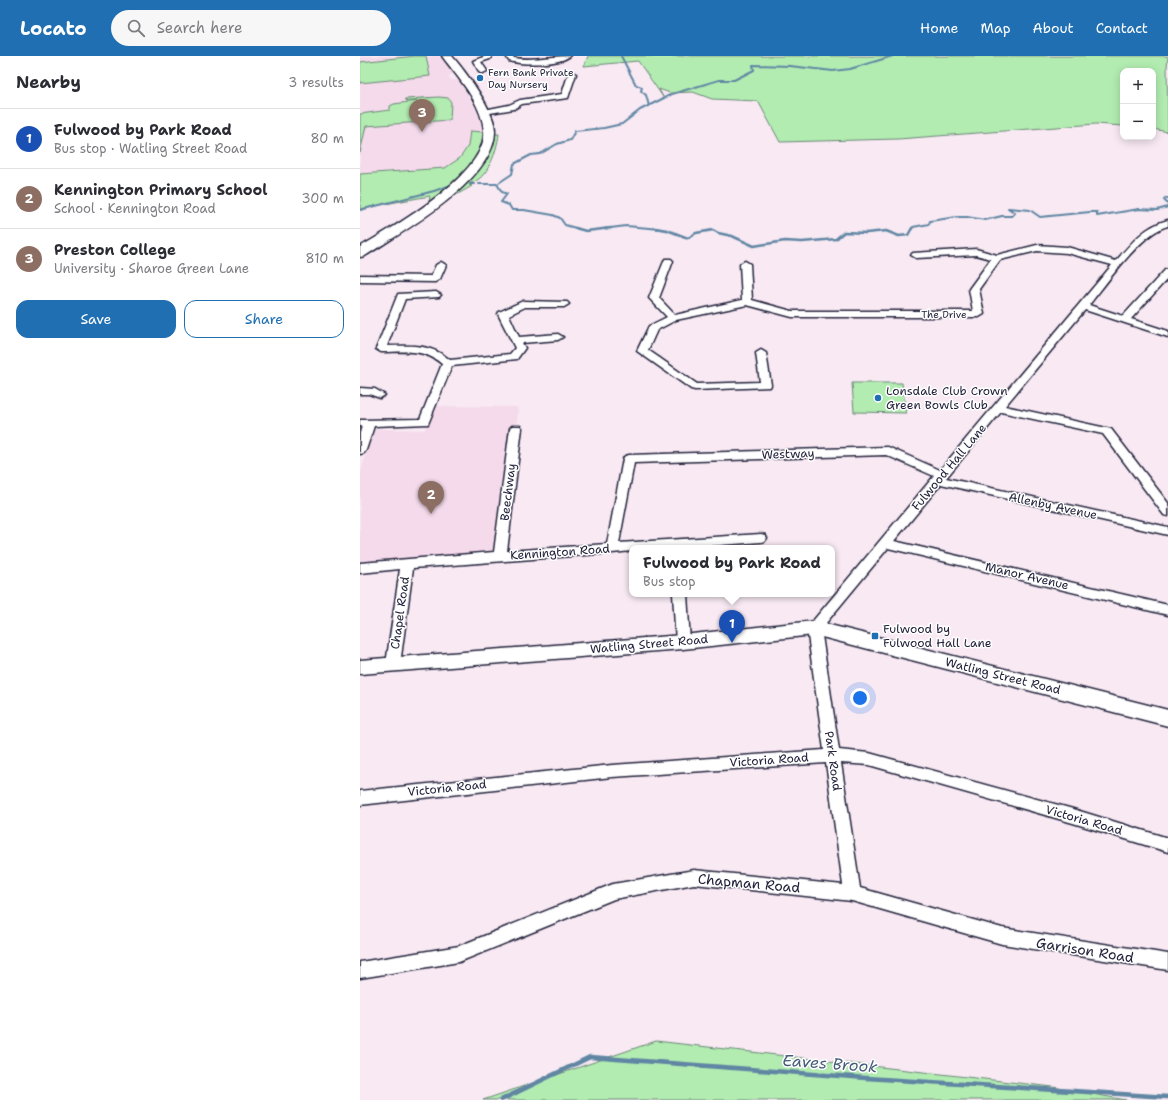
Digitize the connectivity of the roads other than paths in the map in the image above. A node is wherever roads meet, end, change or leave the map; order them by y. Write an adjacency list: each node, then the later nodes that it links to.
1 (447, 56): 7 (street)
2 (489, 56): 5 (street)
3 (510, 56): 4 (street)
4 (567, 56)
5 (483, 71)
6 (572, 74): 7 (street)
7 (484, 112): 9 (street)
8 (1168, 223): 14 (street, Fulwood Hall Lane)
9 (360, 253)
10 (916, 255): 11 (street)
11 (997, 258): 14 (street); 19 (street, The Drive)
12 (668, 261): 22 (street)
13 (745, 264): 19 (street)
14 (1118, 264): 21 (street, Fulwood Hall Lane)
15 (441, 265): 17 (street)
16 (1168, 272): 23 (street)
17 (360, 278)
18 (436, 295): 28 (street)
19 (747, 302): 22 (street, The Drive)
20 (564, 304): 26 (street)
21 (1084, 307): 23 (street); 31 (street, Fulwood Hall Lane)
22 (673, 318): 27 (street, The Drive)
23 (1125, 320): 24 (street)
24 (1168, 334)
25 (558, 337): 26 (street)
26 (516, 340): 28 (street)
27 (762, 353)
28 (448, 363): 32 (street)
29 (360, 391): 30 (street)
30 (380, 394)
31 (998, 408): 35 (street, Fulwood Hall Lane); 36 (street)
32 (364, 423): 34 (street)
33 (516, 428): 43 (street, Beechway)
34 (360, 450)
35 (940, 478): 37 (street, Allenby Avenue); 39 (street, Fulwood Hall Lane); 42 (street, Westway)
36 (1168, 512)
37 (1168, 531)
38 (761, 538): 40 (street, Kennington Road)
39 (885, 543): 47 (street, Manor Avenue); 48 (street, Fulwood Hall Lane)
40 (688, 545)
41 (629, 548): 42 (street, Kennington Road)
42 (612, 549): 43 (street, Kennington Road)
43 (500, 556): 44 (street, Kennington Road)
44 (407, 563): 45 (street, Kennington Road); 50 (street, Chapel Road)
45 (360, 568)
46 (680, 597): 49 (street)
47 (1168, 610)
48 (814, 628): 49 (street, Watling Street Road); 52 (street, Watling Street Road); 53 (street, Park Road)
49 (683, 642): 50 (street, Watling Street Road)
50 (393, 664): 51 (street, Watling Street Road)
51 (360, 667)
52 (1168, 718)
53 (833, 756): 54 (street, Victoria Road); 55 (street, Victoria Road); 56 (street, Park Road)
54 (360, 798)
55 (1168, 845)
56 (852, 893): 57 (street, Chapman Road); 59 (street, Chapman Road)
57 (1002, 936): 58 (street, Garrison Road)
58 (1168, 962)
59 (360, 970)

